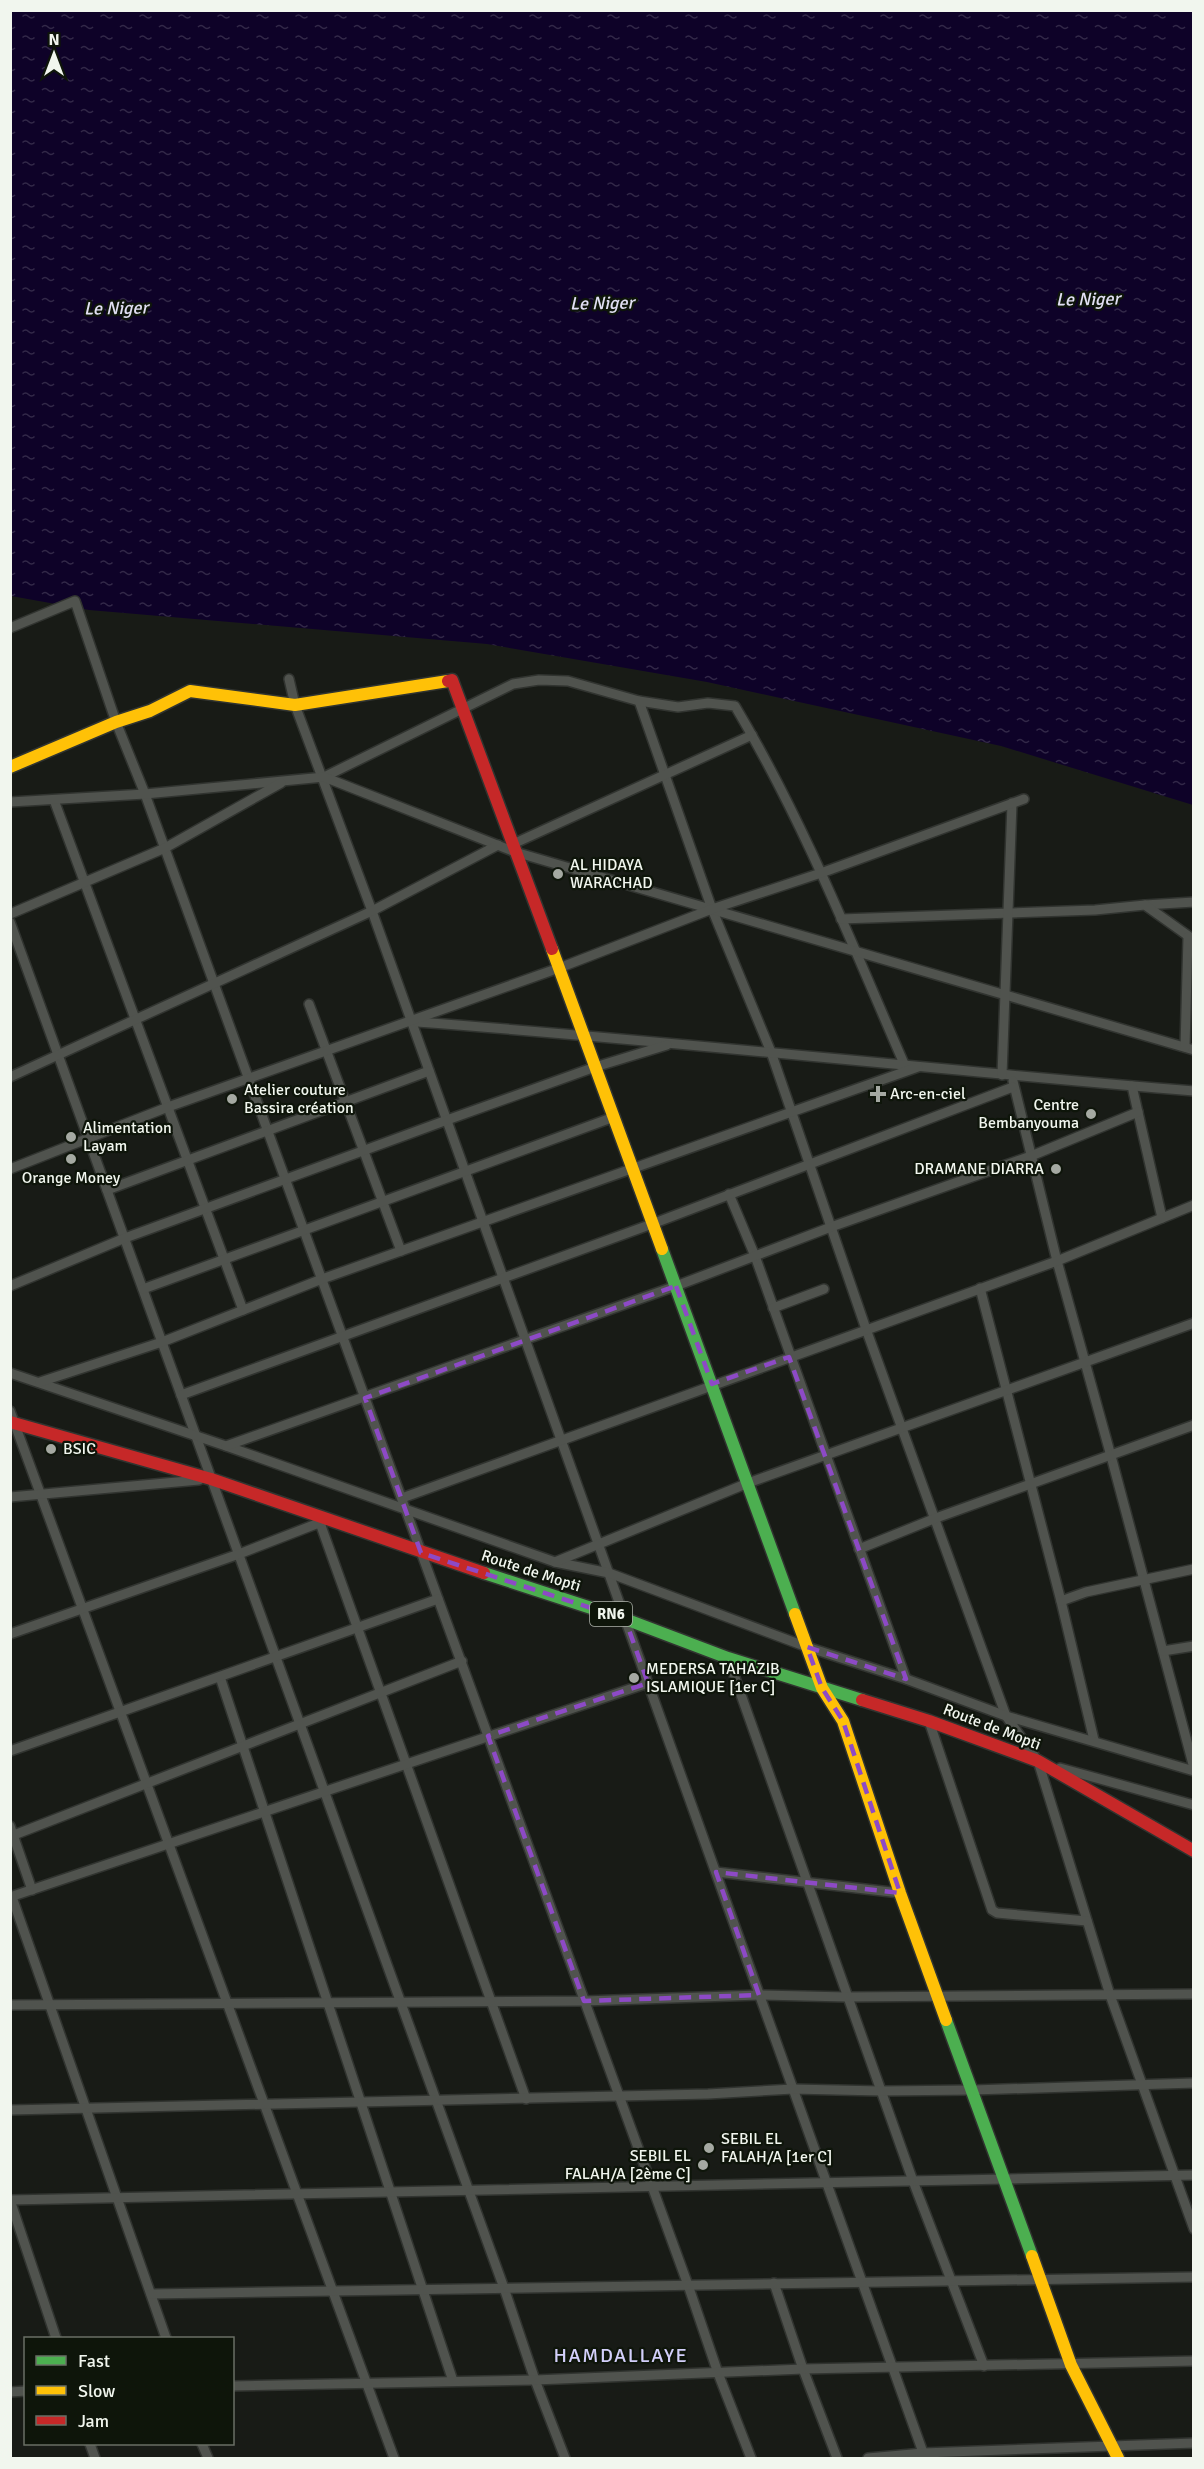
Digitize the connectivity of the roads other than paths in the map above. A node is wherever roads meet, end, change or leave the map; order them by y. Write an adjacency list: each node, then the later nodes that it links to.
1 (10, 628): 6 (street)
2 (289, 679): 4 (street)
3 (639, 701): 5 (street); 7 (street); 9 (street)
4 (295, 705): 5 (main road); 6 (main road); 10 (street)
5 (463, 710): 10 (street); 19 (main road)
6 (116, 722): 8 (main road); 12 (street)
7 (752, 735): 9 (street); 20 (street)
8 (10, 767)
9 (664, 775): 19 (street); 24 (street)
10 (324, 777): 11 (street); 17 (street); 25 (street)
11 (283, 782): 12 (street); 18 (street)
12 (145, 794): 14 (street); 18 (street)
13 (1024, 799): 16 (street)
14 (54, 800): 15 (street); 21 (street)
15 (10, 802)
16 (1012, 803): 20 (street); 26 (street)
17 (498, 845): 19 (street); 25 (street)
18 (165, 848): 21 (street); 33 (street)
19 (514, 848): 24 (street); 32 (main road)
20 (821, 873): 24 (street); 28 (street)
21 (85, 882): 27 (street); 36 (street)
22 (1194, 902): 23 (street)
23 (1145, 905): 26 (street); 30 (street)
24 (712, 909): 31 (street); 32 (street); 42 (street)
25 (372, 911): 33 (street); 37 (street)
26 (1009, 912): 28 (street); 34 (street)
27 (10, 914)
28 (841, 919): 31 (street)
29 (10, 922): 43 (street)
30 (1191, 939): 40 (street)
31 (855, 950): 34 (street); 44 (street)
32 (559, 968): 37 (street); 38 (main road)
33 (215, 985): 36 (street); 50 (street)
34 (1004, 994): 40 (street); 48 (street)
35 (309, 1004): 41 (street)
36 (135, 1020): 43 (street); 55 (street)
37 (411, 1021): 38 (street); 41 (street); 47 (street)
38 (583, 1034): 39 (street); 45 (main road)
39 (673, 1043): 42 (street); 45 (street)
40 (1189, 1049)
41 (327, 1052): 50 (street); 54 (street)
42 (771, 1052): 44 (street); 56 (street)
43 (59, 1055): 49 (street); 61 (street)
44 (905, 1066): 46 (street)
45 (595, 1067): 58 (main road); 59 (street)
46 (918, 1067): 48 (street); 56 (street)
47 (429, 1071): 54 (street); 59 (street)
48 (1007, 1076): 51 (street); 52 (street)
49 (10, 1077)
50 (249, 1078): 55 (street); 60 (street)
51 (1132, 1086): 53 (street); 57 (street)
52 (1013, 1087): 63 (street); 65 (street)
53 (1194, 1091)
54 (346, 1102): 60 (street); 62 (street)
55 (168, 1107): 61 (street); 64 (street)
56 (791, 1111): 65 (street); 68 (street)
57 (1138, 1112): 63 (street); 75 (street)
58 (614, 1117): 67 (street); 68 (main road)
59 (447, 1120): 62 (street); 67 (street)
60 (268, 1131): 64 (street); 69 (street)
61 (88, 1138): 66 (street); 70 (street)
62 (364, 1151): 69 (street); 72 (street)
63 (1031, 1156): 78 (street); 84 (street)
64 (187, 1160): 70 (street); 74 (street)
65 (810, 1163): 71 (street); 78 (street)
66 (10, 1170)
67 (465, 1170): 72 (street); 76 (street)
68 (633, 1170): 76 (street); 77 (main road)
69 (286, 1181): 74 (street); 79 (street)
70 (107, 1190): 80 (street)
71 (729, 1194): 77 (street); 82 (street)
72 (382, 1201): 79 (street); 81 (street)
73 (1194, 1205): 75 (street)
74 (205, 1209): 80 (street); 83 (street)
75 (1162, 1218): 84 (street)
76 (483, 1221): 81 (street); 85 (street)
77 (652, 1224): 85 (street); 88 (main road)
78 (831, 1227): 82 (street); 95 (street)
79 (304, 1229): 83 (street); 86 (street)
80 (125, 1238): 87 (street); 90 (street)
81 (400, 1251): 86 (street)
82 (755, 1256): 88 (street); 92 (street)
83 (224, 1258): 90 (street); 93 (street)
84 (1057, 1261): 89 (street); 100 (street)
85 (503, 1277): 96 (street); 97 (street)
86 (322, 1279): 93 (street); 96 (street)
87 (10, 1286)
88 (676, 1286): 97 (street); 103 (main road)
89 (980, 1288): 95 (street); 104 (street)
90 (143, 1289): 98 (street)
91 (824, 1289): 92 (street)
92 (773, 1308): 99 (street)
93 (243, 1310): 98 (street)
94 (1194, 1323): 100 (street)
95 (866, 1329): 99 (street); 109 (street)
96 (343, 1337): 105 (street); 106 (street)
97 (525, 1338): 106 (street); 111 (street)
98 (162, 1342): 102 (street); 105 (street)
99 (789, 1357): 103 (street); 113 (street)
100 (1084, 1362): 104 (street); 114 (street)
101 (10, 1373): 102 (street)
102 (40, 1382): 110 (street)
103 (712, 1384): 111 (street); 116 (main road)
104 (1005, 1390): 109 (street); 117 (street)
105 (181, 1395): 110 (street)
106 (365, 1398): 112 (street); 120 (street)
107 (12, 1419): 115 (main road, Route de Mopti / RN6); 118 (street)
108 (1194, 1425): 114 (street)
109 (901, 1426): 113 (street); 121 (street)
110 (196, 1435): 112 (street); 115 (street)
111 (561, 1439): 120 (street); 123 (street)
112 (226, 1446): 120 (street)
113 (826, 1456): 116 (street); 124 (street)
114 (1111, 1456): 117 (street); 130 (street)
115 (212, 1479): 118 (street); 122 (main road, Route de Mopti / RN6); 126 (street)
116 (748, 1483): 123 (street); 138 (main road)
117 (1030, 1486): 121 (street); 132 (street)
118 (41, 1494): 119 (street); 133 (street)
119 (13, 1496)
120 (403, 1503): 125 (street); 127 (street)
121 (936, 1518): 124 (street); 149 (street)
122 (324, 1521): 125 (main road, Route de Mopti / RN6); 126 (street); 135 (street)
123 (599, 1544): 127 (street); 129 (street)
124 (859, 1549): 144 (street)
125 (421, 1553): 131 (street); 134 (main road, Route de Mopti / RN6)
126 (239, 1554): 133 (street); 140 (street)
127 (555, 1562): 129 (street)
128 (1194, 1569): 130 (street)
129 (609, 1573): 134 (street); 138 (street)
130 (1143, 1580): 132 (street); 139 (street)
131 (438, 1599): 135 (street); 142 (street)
132 (1061, 1601): 153 (street)
133 (83, 1609): 136 (street); 148 (street)
134 (625, 1619): 141 (main road, Route de Mopti / RN6); 145 (street)
135 (358, 1627): 140 (street); 147 (street)
136 (10, 1634)
137 (1194, 1646): 139 (street)
138 (807, 1647): 144 (street); 146 (main road)
139 (1163, 1651): 158 (street)
140 (276, 1656): 143 (street); 151 (street)
141 (728, 1658): 146 (main road, Route de Mopti / RN6); 167 (street)
142 (462, 1661): 147 (street); 152 (street)
143 (219, 1677): 148 (street); 154 (street)
144 (906, 1679): 149 (street)
145 (648, 1683): 152 (street); 166 (street)
146 (822, 1688): 150 (main road, Route de Mopti / RN6); 169 (main road)
147 (382, 1692): 151 (street); 157 (street)
148 (121, 1712): 155 (street); 159 (street)
149 (1006, 1716): 153 (street); 156 (street)
150 (929, 1721): 156 (main road, Route de Mopti / RN6); 171 (street)
151 (301, 1723): 154 (street); 160 (street)
152 (488, 1736): 157 (street); 180 (street)
153 (1094, 1740): 158 (street)
154 (244, 1746): 159 (street); 162 (street)
155 (10, 1751)
156 (1038, 1761): 161 (street); 165 (main road, Route de Mopti / RN6); 171 (street)
157 (406, 1764): 160 (street); 177 (street)
158 (1194, 1770)
159 (148, 1783): 163 (street); 164 (street)
160 (324, 1791): 162 (street); 179 (street)
161 (1194, 1805)
162 (264, 1812): 164 (street); 178 (street)
163 (12, 1831): 168 (street)
164 (169, 1844): 168 (street); 181 (street)
165 (1194, 1851)
166 (716, 1872): 167 (street); 173 (street)
167 (806, 1883): 169 (street); 176 (street)
168 (32, 1890): 170 (street)
169 (900, 1893): 175 (main road)
170 (11, 1897): 182 (street)
171 (1087, 1921): 174 (street)
172 (1194, 1994): 174 (street)
173 (759, 1995): 176 (street); 180 (street); 186 (street)
174 (1110, 1995): 175 (street); 185 (street)
175 (939, 1996): 176 (street); 187 (main road)
176 (847, 1997): 188 (street)
177 (491, 2000): 179 (street); 180 (street); 190 (street)
178 (328, 2001): 179 (street); 181 (street); 192 (street)
179 (400, 2001): 191 (street)
180 (584, 2001): 189 (street)
181 (228, 2003): 182 (street); 193 (street)
182 (49, 2005): 183 (street); 194 (street)
183 (10, 2006)
184 (1194, 2083): 185 (street)
185 (1142, 2085): 187 (street); 196 (street)
186 (793, 2088): 188 (street); 189 (street); 200 (street)
187 (973, 2090): 188 (street); 198 (main road)
188 (880, 2091): 199 (street)
189 (619, 2096): 190 (street); 201 (street)
190 (526, 2098): 191 (street)
191 (436, 2101): 192 (street); 202 (street)
192 (362, 2103): 193 (street); 203 (street)
193 (265, 2104): 194 (street); 204 (street)
194 (86, 2109): 195 (street); 205 (street)
195 (10, 2110)
196 (1173, 2175): 197 (street); 198 (street); 207 (street)
197 (1194, 2175)
198 (1004, 2179): 199 (street); 209 (main road)
199 (913, 2181): 200 (street); 210 (street)
200 (826, 2182): 201 (street); 211 (street)
201 (652, 2187): 202 (street); 213 (street)
202 (468, 2191): 203 (street); 214 (street)
203 (392, 2192): 204 (street); 215 (street)
204 (298, 2194): 205 (street); 216 (street)
205 (117, 2198): 206 (street); 217 (street)
206 (10, 2200): 218 (street)
207 (1194, 2229)
208 (1194, 2277): 209 (street)
209 (1041, 2279): 210 (street); 221 (main road)
210 (951, 2280): 211 (street); 222 (street)
211 (862, 2282): 212 (street); 223 (street)
212 (774, 2283): 213 (street); 224 (street)
213 (688, 2285): 214 (street); 225 (street)
214 (504, 2288): 215 (street); 226 (street)
215 (424, 2289): 216 (street); 227 (street)
216 (334, 2291): 217 (street); 228 (street)
217 (151, 2294): 219 (street)
218 (56, 2337)
219 (166, 2337)
220 (1194, 2361): 221 (street)
221 (1071, 2365): 222 (street); 231 (main road)
222 (984, 2366): 223 (street)
223 (892, 2367): 224 (street); 232 (street)
224 (803, 2369): 225 (street); 236 (street)
225 (718, 2373): 226 (street); 235 (street)
226 (535, 2380): 227 (street); 234 (street)
227 (453, 2381): 228 (street)
228 (365, 2383): 229 (street); 233 (street)
229 (234, 2386)
230 (1194, 2443): 231 (street)
231 (1113, 2445): 232 (street); 238 (main road)
232 (924, 2456): 237 (street)
233 (394, 2458)
234 (565, 2458)
235 (751, 2458)
236 (837, 2458)
237 (868, 2458)
238 (1118, 2458)

